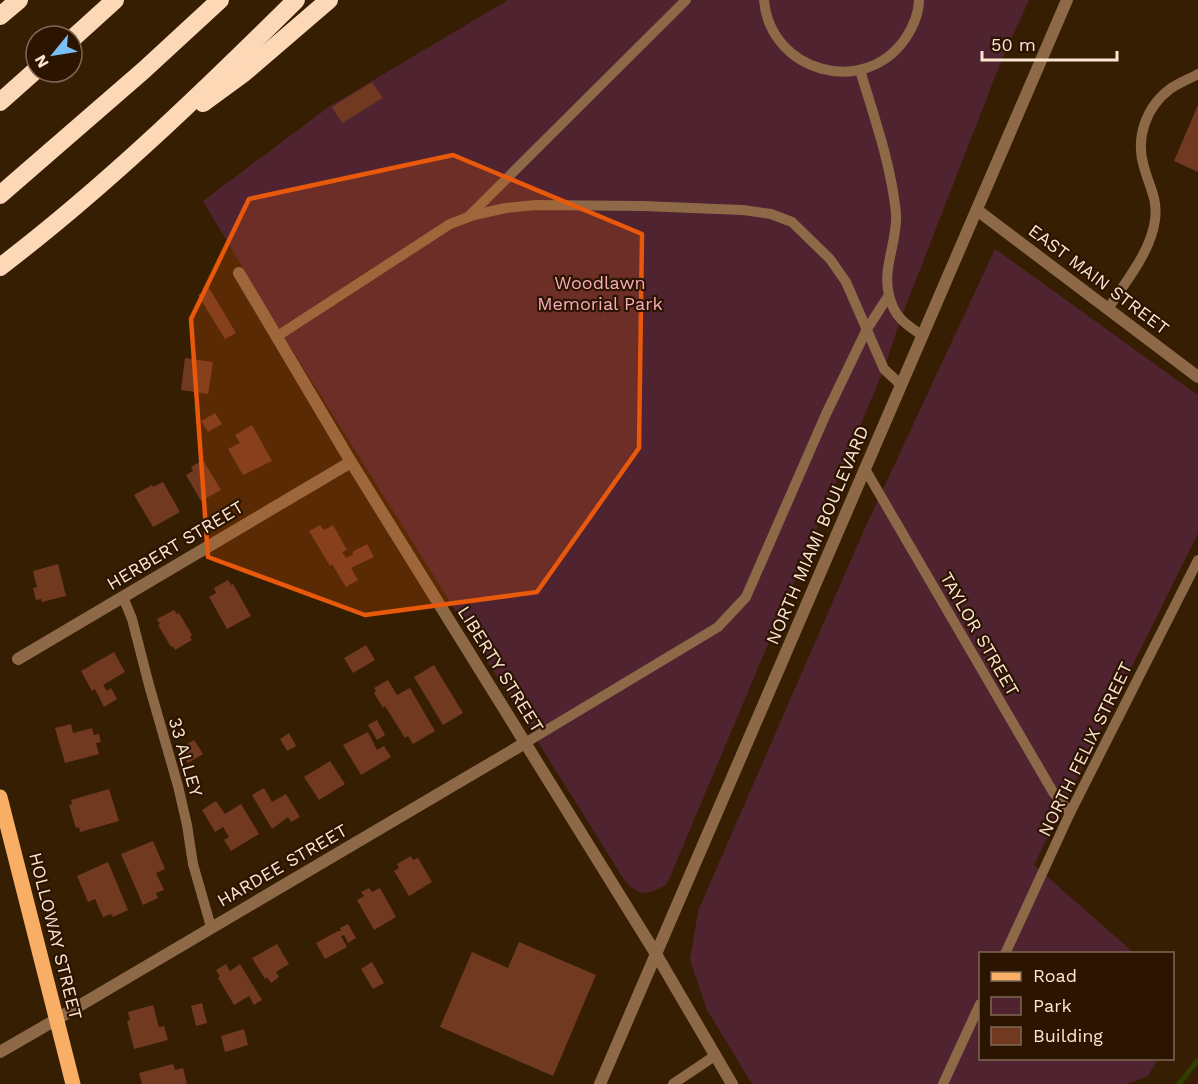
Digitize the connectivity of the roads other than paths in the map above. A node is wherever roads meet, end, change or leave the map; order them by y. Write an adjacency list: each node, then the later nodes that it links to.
1 (19, 0): 10 (highway)
2 (116, 0): 11 (highway)
3 (220, 0): 17 (highway)
4 (296, 0): 16 (highway)
5 (329, 0): 16 (highway)
6 (686, 0): 19 (lane)
7 (764, 0): 12 (lane)
8 (919, 0): 12 (lane)
9 (1066, 0): 18 (street, NORTH MIAMI BOULEVARD)
10 (0, 16)
11 (84, 28)
12 (860, 70): 22 (lane)
13 (1198, 74): 23 (lane)
14 (24, 81): 15 (highway)
15 (0, 102)
16 (145, 144): 20 (highway)
17 (0, 195)
18 (977, 210): 23 (street, EAST MAIN STREET); 25 (street, NORTH MIAMI BOULEVARD)
19 (469, 216): 24 (lane); 26 (lane)
20 (0, 267)
21 (238, 273): 26 (street, LIBERTY STREET)
22 (889, 295): 24 (lane); 25 (lane)
23 (1108, 309): 27 (street, EAST MAIN STREET)
24 (867, 329): 28 (lane); 34 (lane)
25 (923, 336): 28 (street, NORTH MIAMI BOULEVARD)
26 (276, 337): 29 (street, LIBERTY STREET)
27 (1198, 377)
28 (901, 385): 30 (street, NORTH MIAMI BOULEVARD)
29 (351, 462): 32 (street, HERBERT STREET); 34 (street, LIBERTY STREET)
30 (865, 469): 36 (lane, TAYLOR STREET); 39 (street, NORTH MIAMI BOULEVARD)
31 (1198, 560): 36 (lane, NORTH FELIX STREET)
32 (123, 597): 33 (street, HERBERT STREET); 37 (lane, 33 ALLEY)
33 (18, 659)
34 (525, 743): 37 (street, HARDEE STREET); 39 (street, LIBERTY STREET)
35 (0, 797): 41 (main road, HOLLOWAY STREET)
36 (1070, 813): 38 (lane, NORTH FELIX STREET)
37 (211, 927): 41 (street, HARDEE STREET)
38 (1006, 952)
39 (656, 954): 43 (street, LIBERTY STREET); 44 (street, NORTH MIAMI BOULEVARD)
40 (979, 1008): 48 (lane)
41 (57, 1019): 42 (street, HARDEE STREET); 45 (main road, HOLLOWAY STREET)
42 (0, 1052)
43 (716, 1055): 46 (lane); 47 (street, LIBERTY STREET)
44 (603, 1083)
45 (73, 1084)
46 (673, 1084)
47 (732, 1084)
48 (943, 1084)

